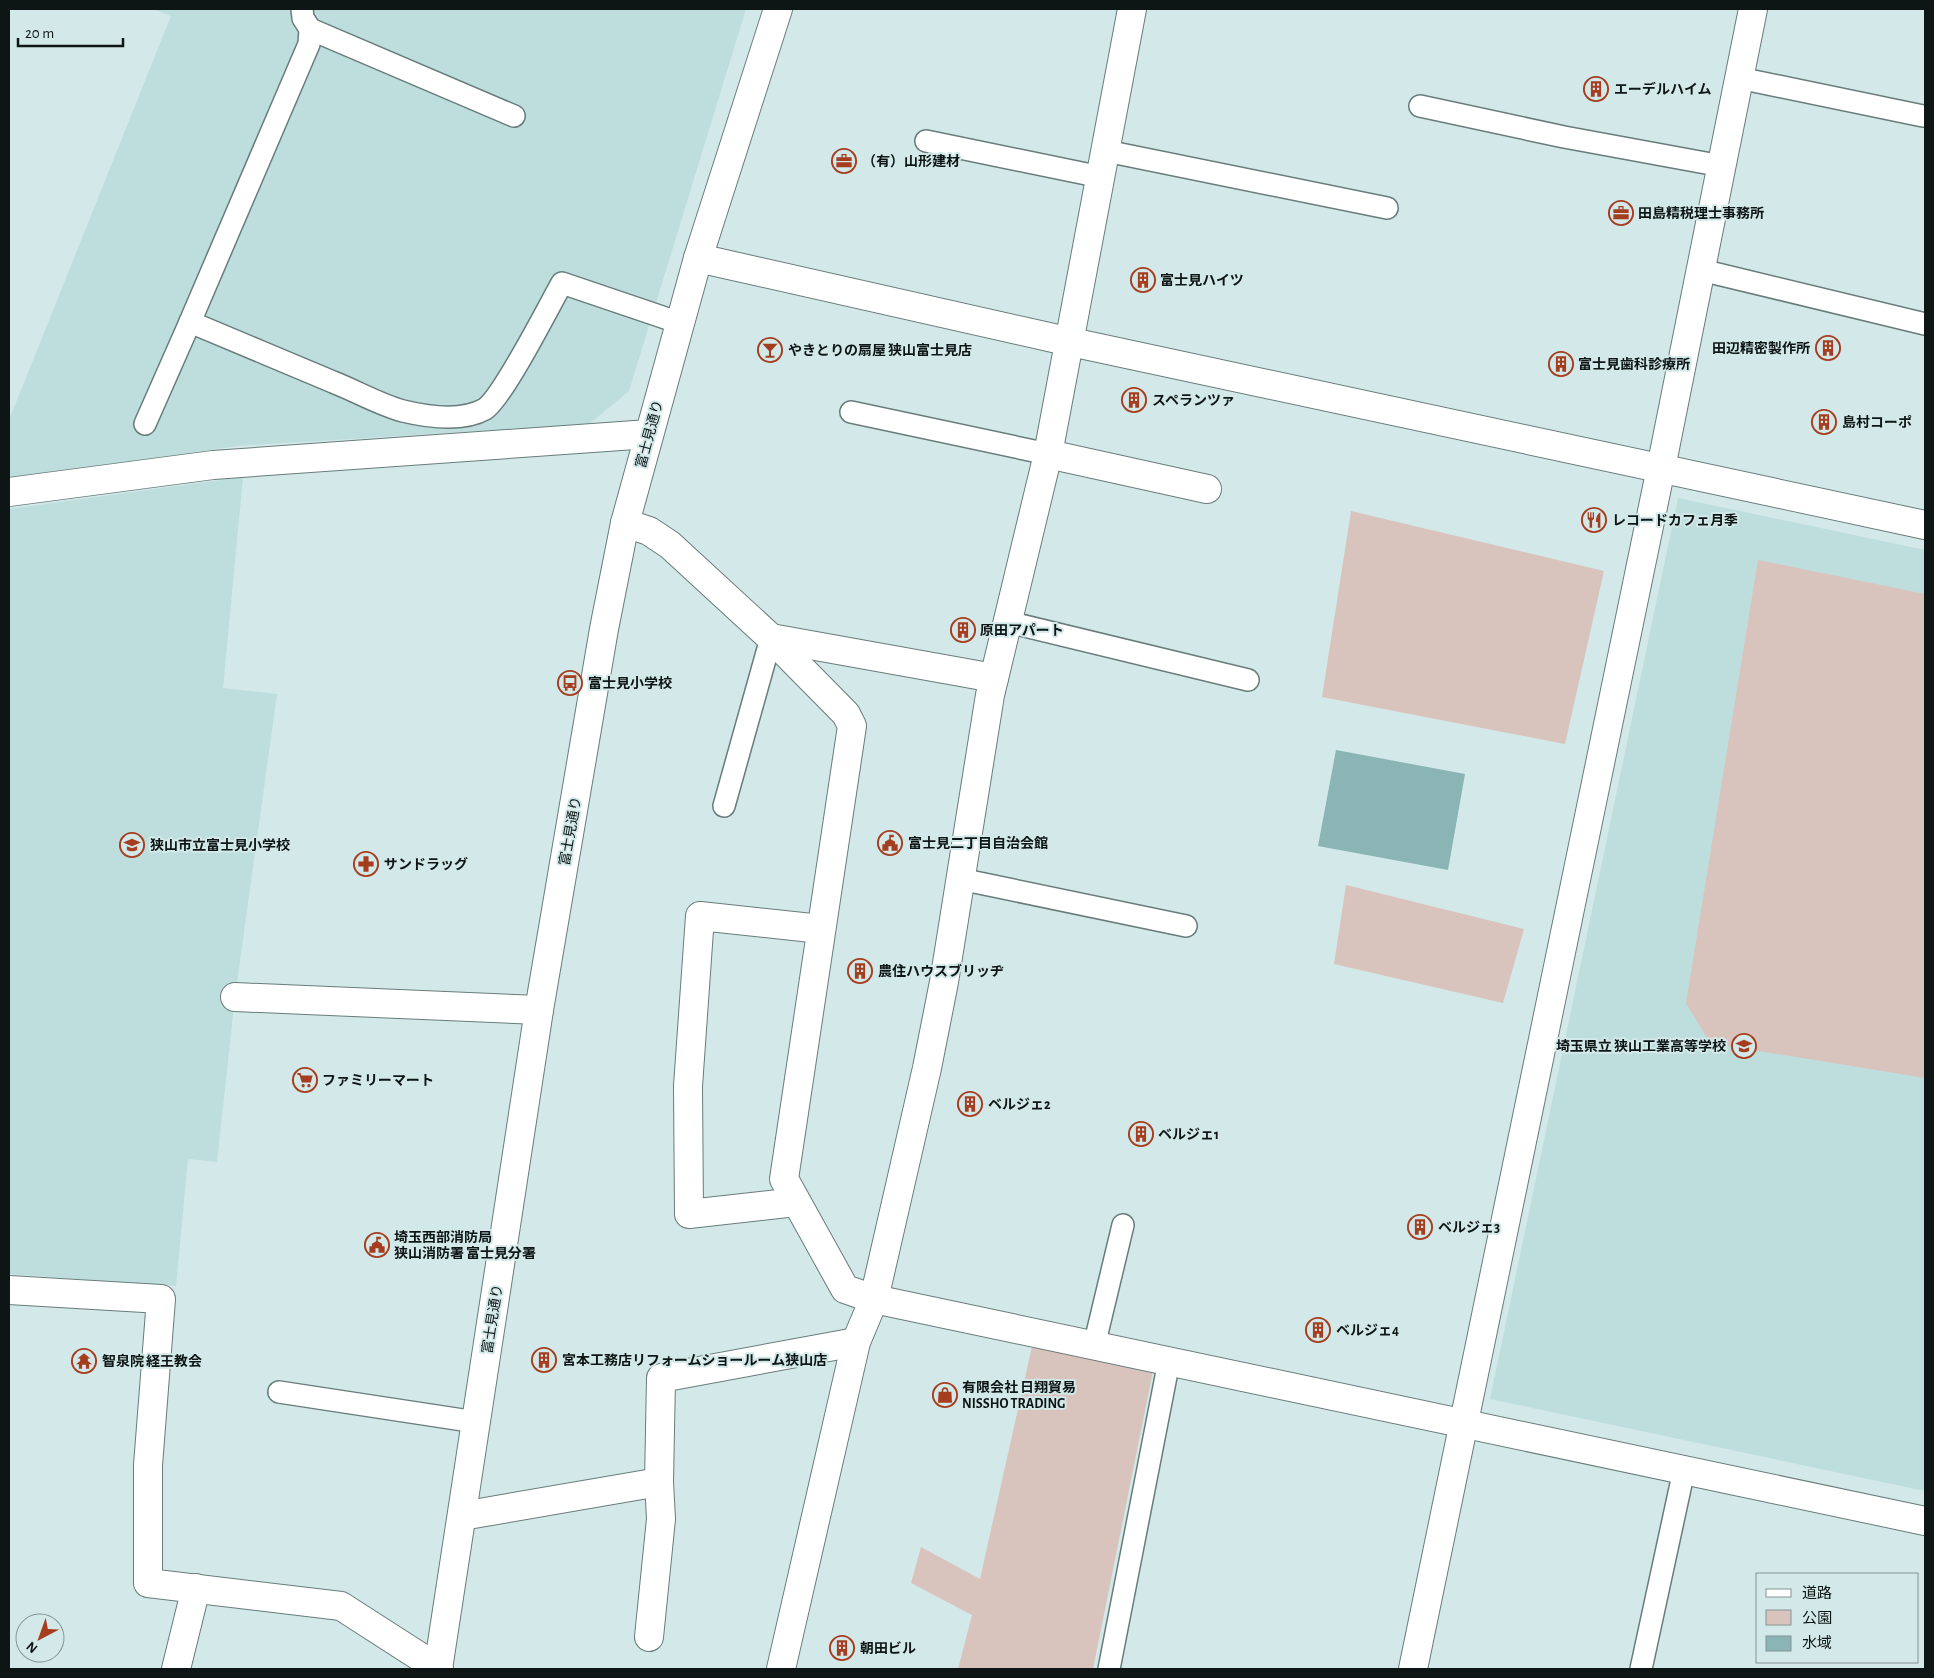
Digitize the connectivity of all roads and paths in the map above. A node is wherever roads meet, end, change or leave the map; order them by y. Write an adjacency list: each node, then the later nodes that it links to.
1 (302, 9): 5 (lane)
2 (778, 9): 14 (street, 富士見通り)
3 (1132, 9): 11 (street)
4 (1753, 9): 6 (street)
5 (310, 29): 8 (lane); 16 (lane)
6 (1739, 78): 9 (lane); 12 (street)
7 (1420, 106): 12 (lane)
8 (514, 116)
9 (1923, 116)
10 (926, 141): 11 (lane)
11 (1103, 164): 13 (lane); 19 (street)
12 (1722, 166): 15 (street)
13 (1386, 208)
14 (698, 258): 17 (street, 富士見通り); 19 (street)
15 (1701, 270): 18 (lane); 24 (street)
16 (190, 322): 17 (lane); 21 (lane)
17 (680, 322): 22 (street, 富士見通り)
18 (1925, 324)
19 (1070, 342): 23 (street); 24 (street)
20 (851, 412): 23 (lane)
21 (145, 424)
22 (649, 434): 26 (street); 27 (street, 富士見通り)
23 (1048, 454): 25 (street); 29 (street)
24 (1661, 468): 28 (street); 48 (street)
25 (1207, 489)
26 (9, 492)
27 (625, 524): 30 (street); 38 (street, 富士見通り)
28 (1925, 525)
29 (1008, 622): 31 (street); 32 (lane)
30 (771, 638): 31 (street); 33 (lane); 36 (street)
31 (994, 678): 34 (street)
32 (1248, 680)
33 (724, 806)
34 (960, 879): 35 (lane); 42 (street)
35 (1186, 926)
36 (821, 929): 39 (street); 39 (street)
37 (235, 997): 38 (street)
38 (539, 1010): 47 (street, 富士見通り)
39 (796, 1202): 42 (street)
40 (1122, 1225): 44 (lane)
41 (9, 1290): 53 (street)
42 (874, 1299): 43 (street); 44 (street)
43 (856, 1342): 50 (street); 57 (street)
44 (1094, 1346): 45 (street)
45 (1169, 1361): 48 (street); 58 (lane)
46 (279, 1392): 47 (lane)
47 (476, 1422): 51 (street, 富士見通り)
48 (1464, 1423): 49 (street); 59 (street)
49 (1684, 1470): 52 (street); 60 (lane)
50 (659, 1482): 51 (street); 54 (street)
51 (462, 1516): 56 (street, 富士見通り)
52 (1925, 1520)
53 (196, 1588): 55 (street); 56 (street)
54 (650, 1637)
55 (176, 1669)
56 (438, 1669)
57 (781, 1669)
58 (1109, 1669)
59 (1413, 1669)
60 (1641, 1669)

